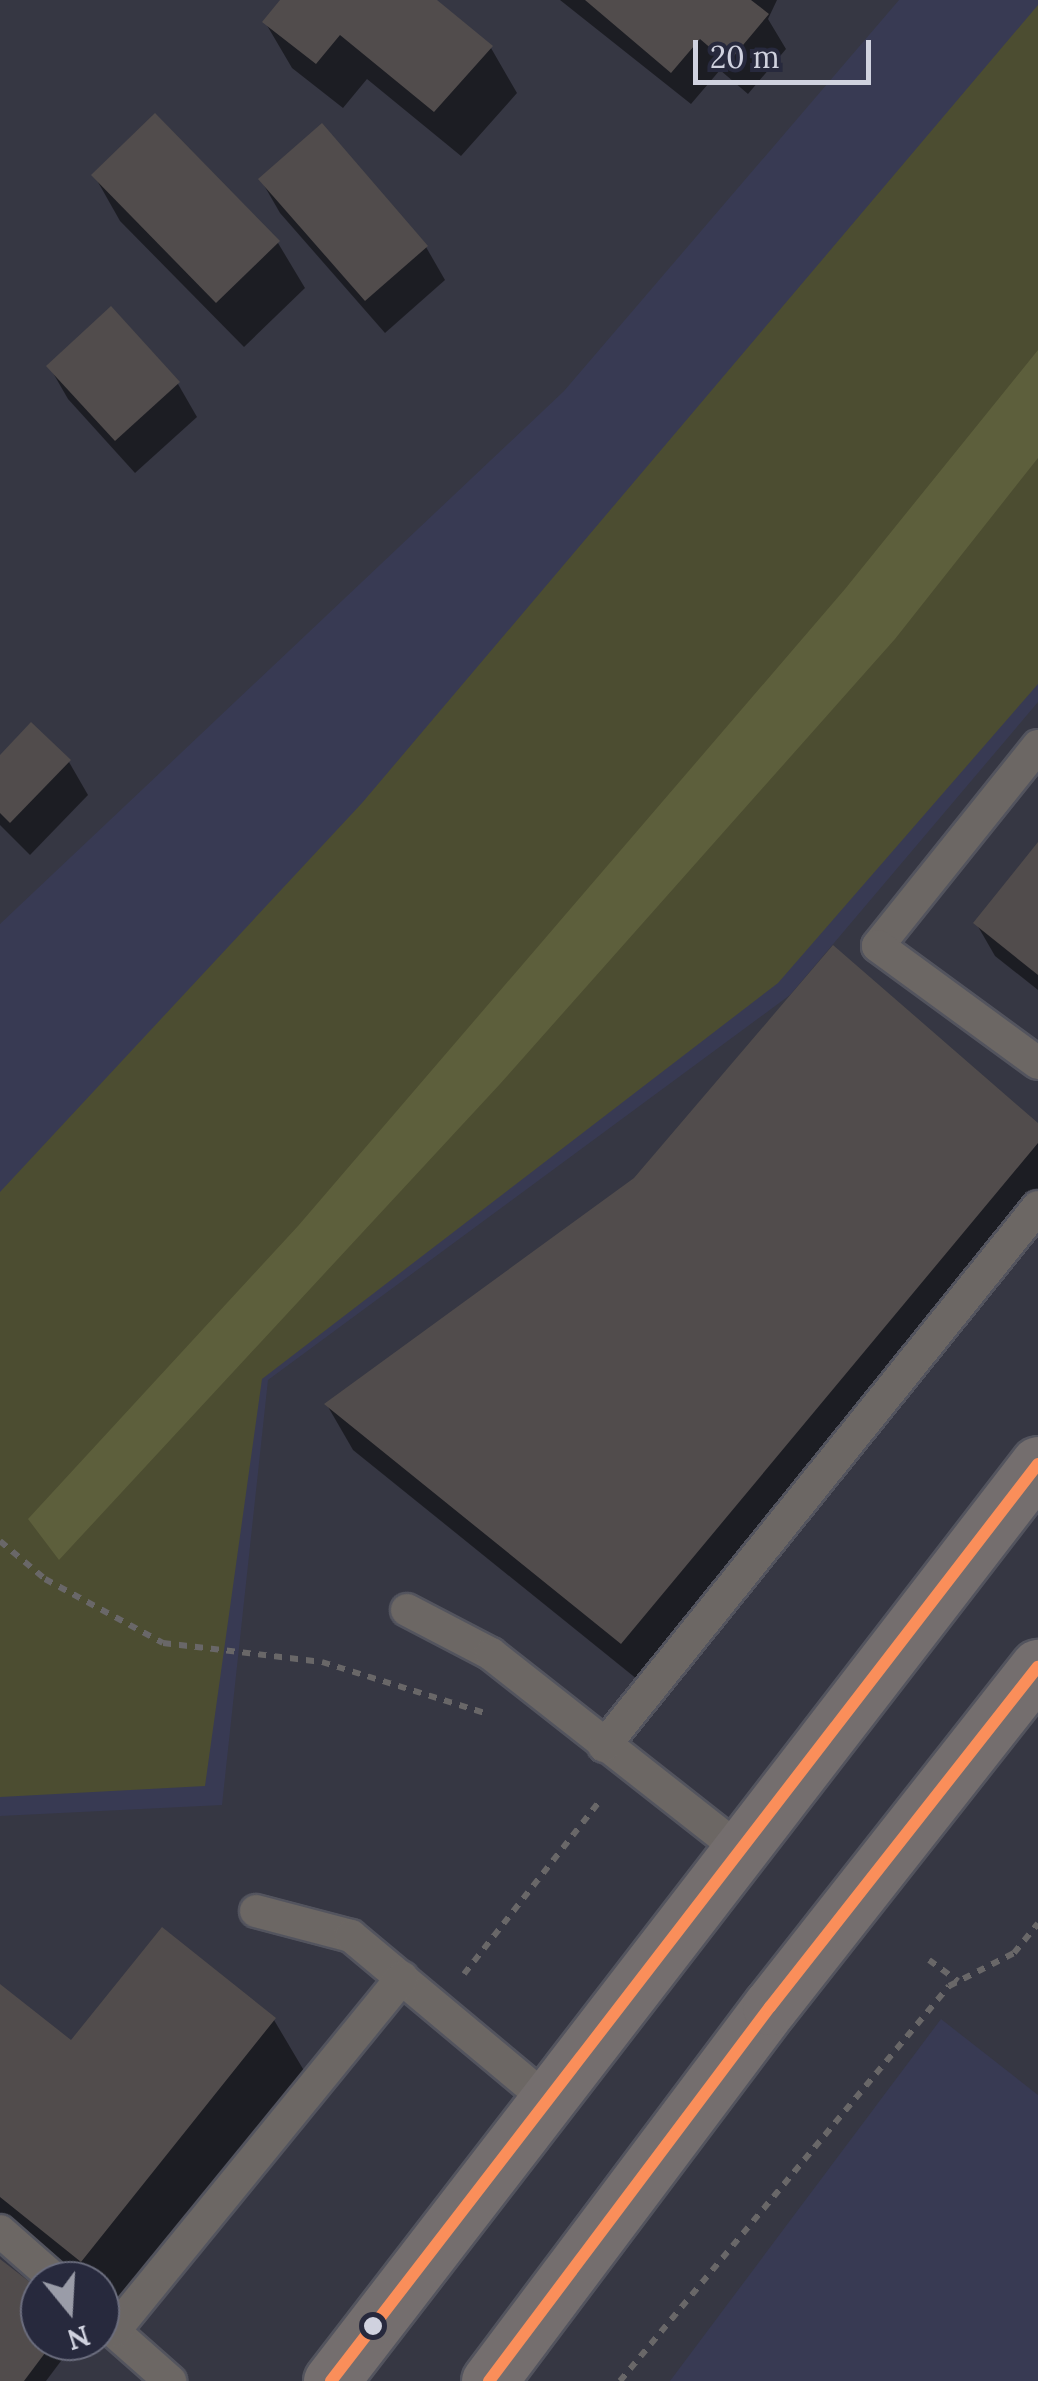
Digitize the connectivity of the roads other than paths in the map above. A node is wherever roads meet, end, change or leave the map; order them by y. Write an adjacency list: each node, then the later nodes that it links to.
1 (1038, 746): 2 (lane)
2 (1038, 1063)
3 (1038, 1207): 7 (lane)
4 (1038, 1464): 8 (highway)
5 (407, 1610): 7 (lane)
6 (1030, 1693): 18 (highway)
7 (615, 1756): 8 (lane)
8 (741, 1851): 11 (highway)
9 (256, 1911): 10 (lane)
10 (402, 1978): 11 (lane); 14 (lane)
11 (548, 2101): 17 (highway)
12 (0, 2231): 13 (lane)
13 (34, 2261)
14 (120, 2310)
15 (120, 2339): 16 (lane)
16 (153, 2376)
17 (331, 2381)
18 (489, 2381)

